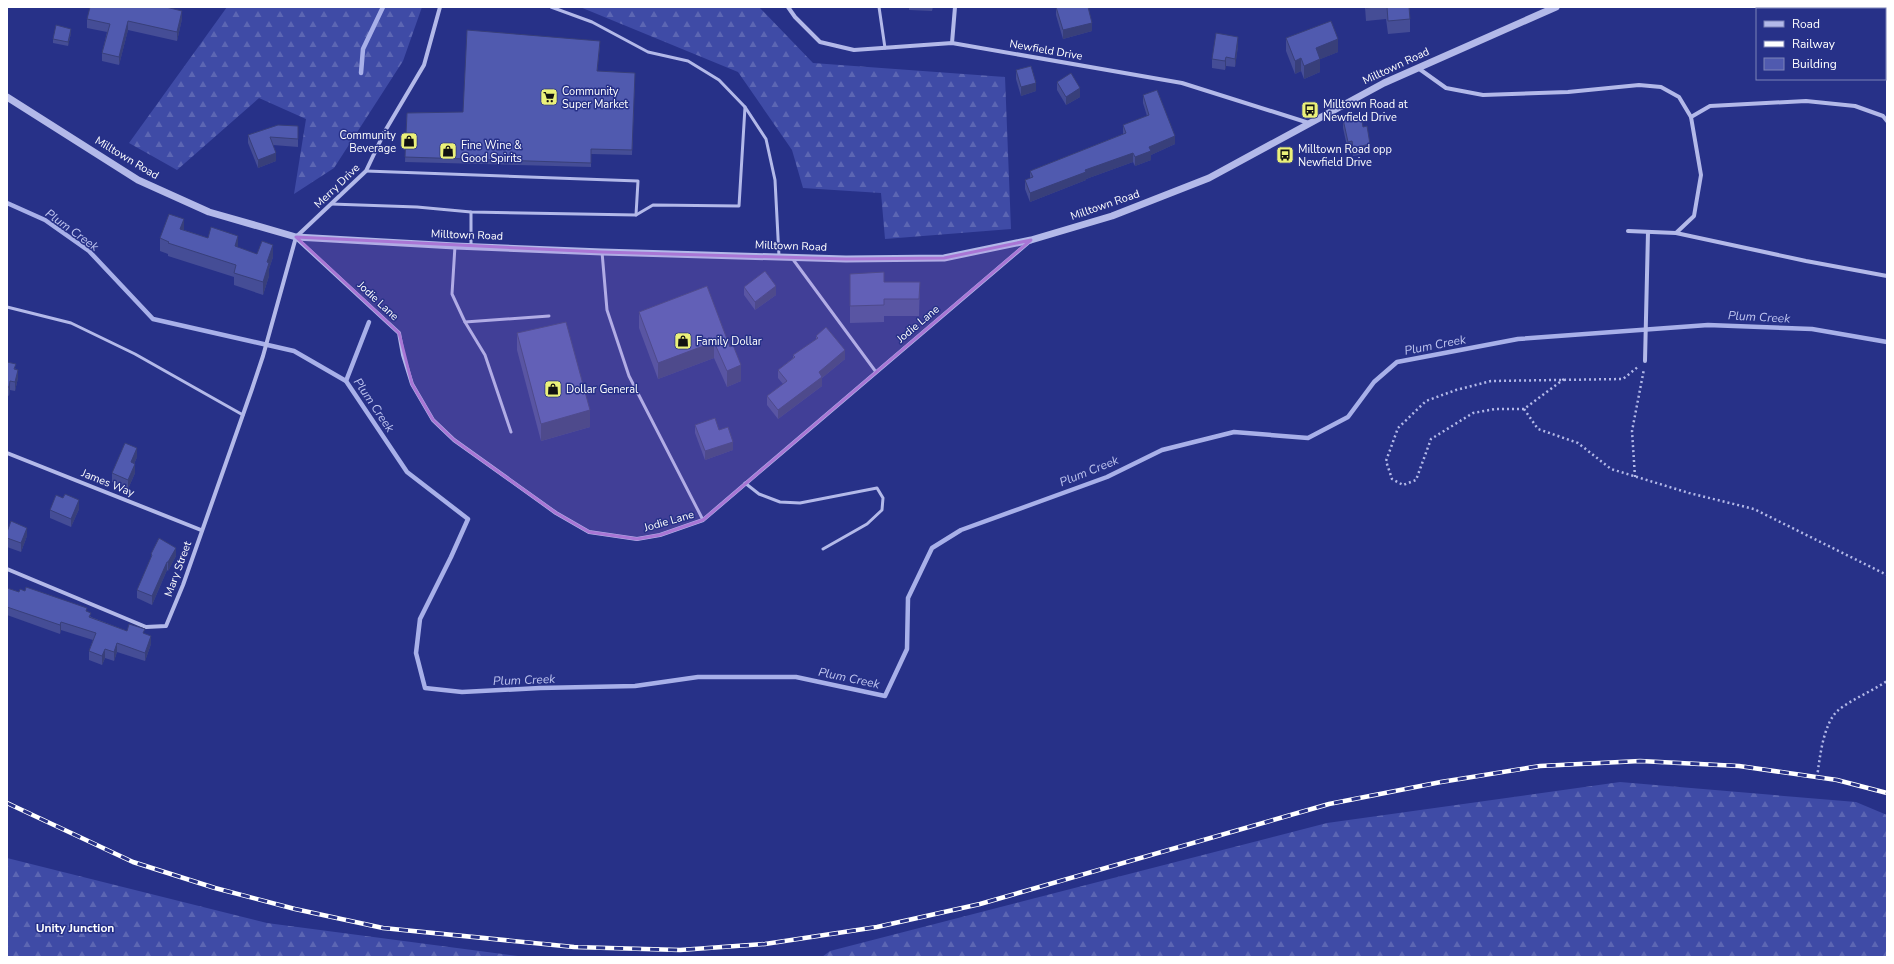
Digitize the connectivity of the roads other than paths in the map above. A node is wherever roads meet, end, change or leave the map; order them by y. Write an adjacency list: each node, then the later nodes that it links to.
1 (440, 7): 15 (street, Merry Drive)
2 (551, 7): 11 (lane)
3 (788, 7): 8 (street, Newfield Drive)
4 (879, 7): 8 (lane)
5 (955, 7): 7 (street)
6 (1556, 7): 9 (street, Milltown Road)
7 (952, 43): 8 (street, Newfield Drive); 14 (street, Newfield Drive)
8 (885, 48)
9 (1417, 68): 12 (street); 14 (street, Milltown Road)
10 (7, 97): 22 (street, Milltown Road)
11 (745, 107): 18 (lane); 27 (lane)
12 (1691, 117): 13 (street); 21 (street)
13 (1887, 121)
14 (1311, 124): 23 (street, Milltown Road)
15 (366, 171): 16 (street, Merry Drive); 18 (lane)
16 (331, 204): 17 (lane); 22 (street, Merry Drive)
17 (471, 212): 18 (lane); 25 (lane)
18 (636, 215)
19 (1628, 231): 20 (street)
20 (1648, 232): 21 (street); 33 (street)
21 (1676, 233): 29 (street)
22 (296, 237): 24 (street, Milltown Road); 35 (street, Mary Street); 39 (street, Jodie Lane)
23 (1031, 240): 28 (street, Milltown Road); 34 (street, Jodie Lane)
24 (455, 246): 25 (street, Milltown Road); 32 (lane)
25 (471, 247): 26 (street, Milltown Road)
26 (602, 252): 27 (street, Milltown Road); 39 (lane)
27 (780, 257): 28 (street, Milltown Road)
28 (791, 257): 34 (lane)
29 (1887, 276)
30 (7, 307): 35 (lane)
31 (550, 316): 32 (lane)
32 (465, 322): 36 (lane)
33 (1645, 361)
34 (876, 372): 38 (street, Jodie Lane)
35 (243, 415): 40 (street, Mary Street)
36 (511, 432)
37 (7, 453): 40 (street, James Way)
38 (745, 483): 39 (street, Jodie Lane); 41 (lane)
39 (703, 520)
40 (201, 530): 42 (street, Mary Street)
41 (823, 549)
42 (7, 569)

